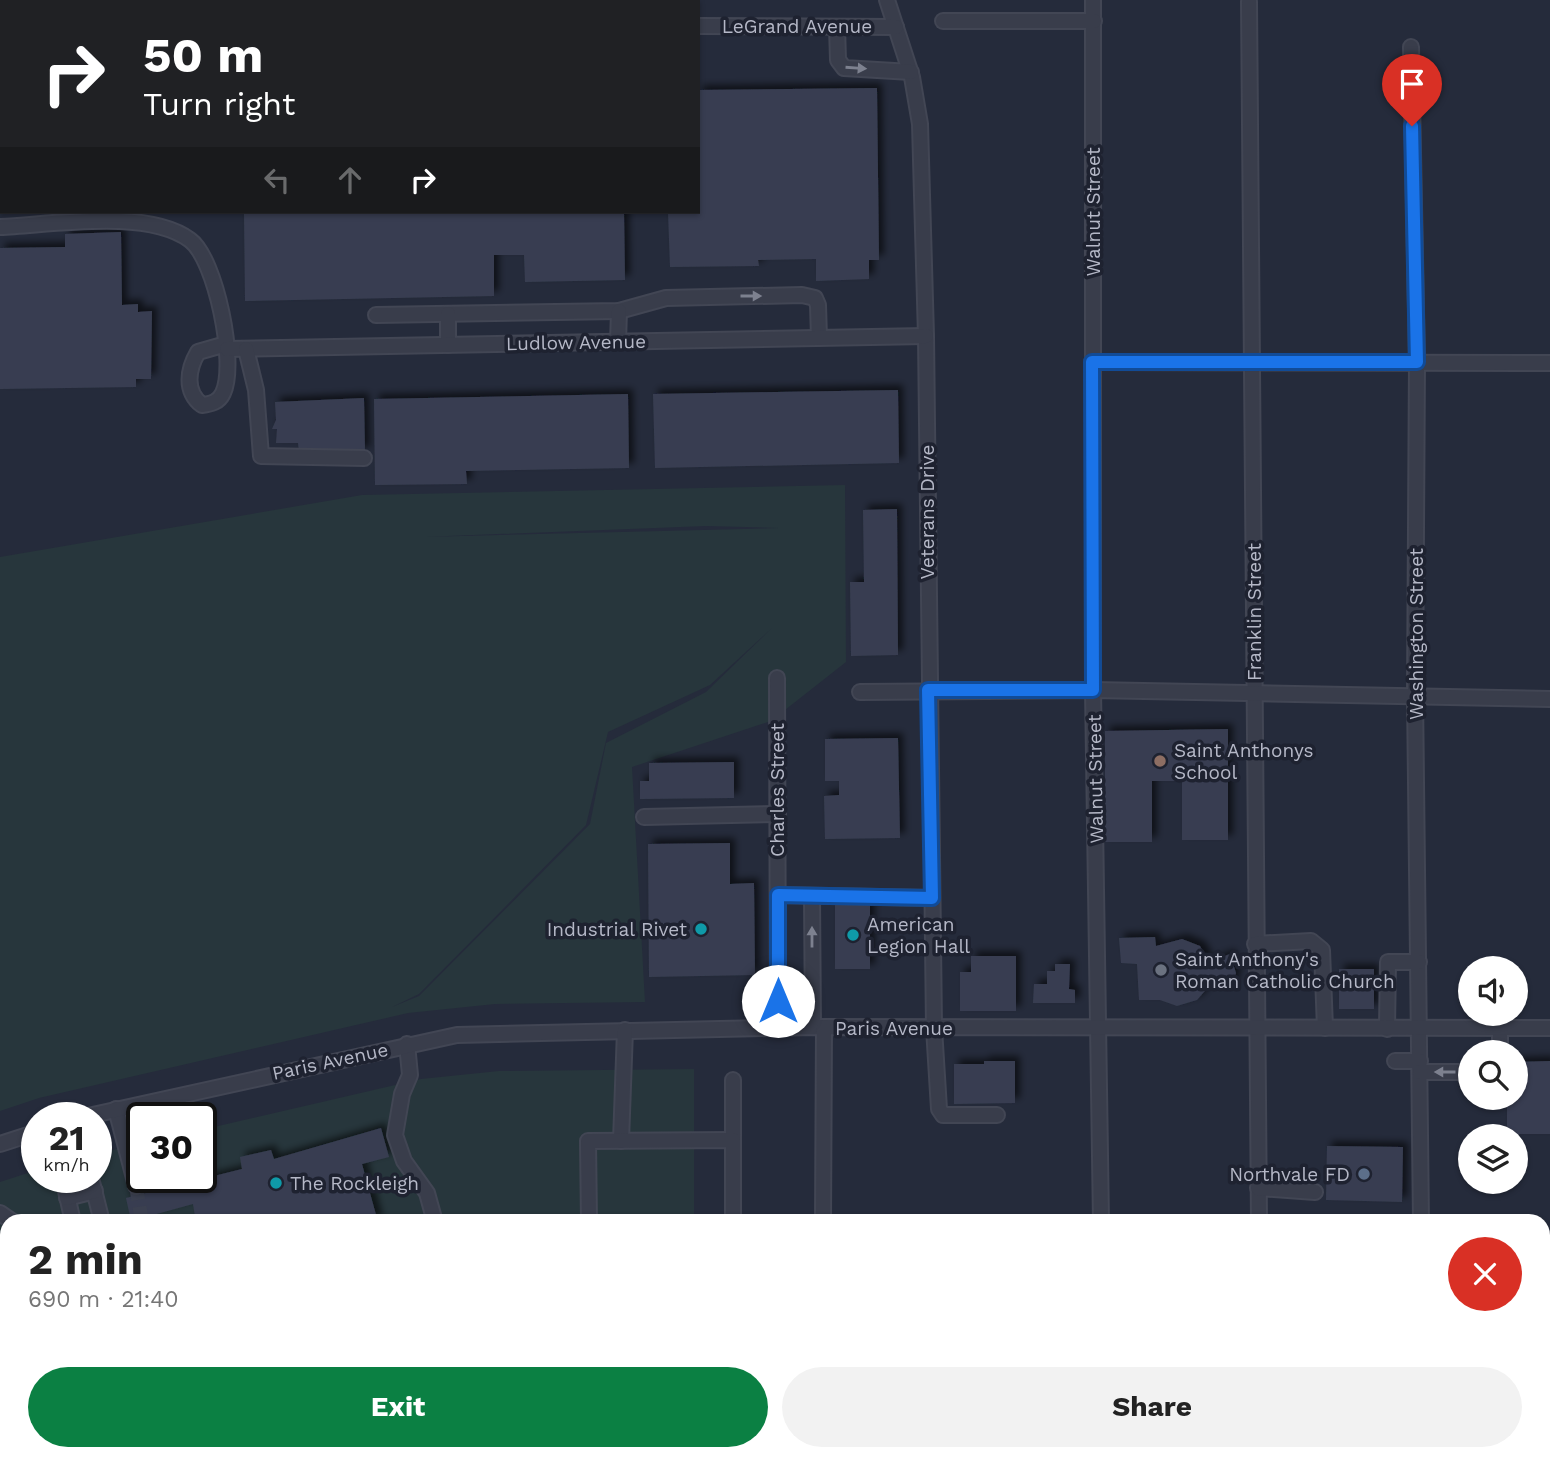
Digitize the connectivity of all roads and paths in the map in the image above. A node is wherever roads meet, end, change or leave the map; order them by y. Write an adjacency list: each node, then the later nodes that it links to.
1 (887, 0): 8 (street, Veterans Drive)
2 (1093, 0): 5 (street, Walnut Street)
3 (1249, 2): 21 (street, Franklin Street)
4 (943, 21): 5 (street)
5 (1094, 21): 20 (street, Walnut Street)
6 (700, 26): 7 (street, LeGrand Avenue)
7 (837, 27): 8 (street, LeGrand Avenue); 10 (street, one-way to 10)
8 (896, 27): 10 (street, Veterans Drive)
9 (1411, 47): 22 (street, Washington Street)
10 (911, 72): 15 (street, Veterans Drive)
11 (0, 227): 19 (street, Ludlow Avenue)
12 (619, 311): 13 (street); 16 (street, one-way to 16); 17 (street)
13 (448, 314): 14 (street); 18 (street)
14 (376, 315)
15 (926, 336): 16 (street, Ludlow Avenue); 26 (street, Veterans Drive)
16 (819, 338): 17 (street, Ludlow Avenue)
17 (618, 342): 18 (street, Ludlow Avenue)
18 (448, 345): 19 (street, Ludlow Avenue)
19 (246, 349): 24 (street)
20 (1092, 362): 21 (street); 27 (street, Walnut Street)
21 (1254, 362): 22 (street); 29 (street, Franklin Street)
22 (1417, 362): 23 (street); 30 (street, Washington Street)
23 (1550, 363)
24 (364, 458)
25 (777, 678): 32 (street, Charles Street)
26 (928, 690): 27 (street); 28 (street); 36 (street, Veterans Drive)
27 (1093, 690): 29 (street); 42 (street, Walnut Street)
28 (860, 692)
29 (1254, 694): 30 (street); 37 (street, Franklin Street)
30 (1415, 694): 31 (street); 38 (street, Washington Street)
31 (1550, 699)
32 (778, 814): 33 (street); 34 (street, Charles Street)
33 (644, 817)
34 (778, 895): 35 (street); 40 (street, Charles Street)
35 (812, 896): 36 (street); 39 (street, one-way to 35)
36 (932, 898): 41 (street, Veterans Drive)
37 (1255, 944): 43 (street, Franklin Street); 44 (street)
38 (1419, 962): 47 (street); 48 (street, Washington Street)
39 (818, 1027): 40 (street, Paris Avenue); 41 (street, Paris Avenue); 75 (street)
40 (778, 1028): 49 (street, Paris Avenue)
41 (934, 1028): 42 (street, Paris Avenue); 58 (street, Veterans Drive)
42 (1100, 1028): 43 (street, Paris Avenue); 76 (street, Walnut Street)
43 (1256, 1028): 44 (street, Paris Avenue); 64 (street, Franklin Street)
44 (1325, 1028): 47 (street, Paris Avenue)
45 (1500, 1028): 46 (street, Paris Avenue); 48 (street, Paris Avenue); 50 (street)
46 (1550, 1028)
47 (1387, 1029): 48 (street, Paris Avenue)
48 (1420, 1029): 53 (street, Washington Street)
49 (625, 1030): 51 (street, Paris Avenue); 62 (street)
50 (1500, 1040)
51 (407, 1044): 56 (street, Paris Avenue); 72 (street)
52 (1395, 1061): 53 (street)
53 (1420, 1067): 54 (street, one-way to 53); 78 (street, Washington Street)
54 (1458, 1071)
55 (733, 1080): 61 (street)
56 (121, 1108): 57 (street, Paris Avenue); 59 (street)
57 (112, 1110)
58 (996, 1115)
59 (126, 1134)
60 (21, 1137): 63 (street)
61 (733, 1140): 62 (street); 74 (street)
62 (621, 1141): 73 (street)
63 (0, 1144)
64 (1258, 1188): 65 (street); 77 (street, Franklin Street)
65 (1315, 1192)
66 (66, 1193): 69 (street)
67 (77, 1193): 69 (street)
68 (95, 1193): 71 (street)
69 (67, 1198): 70 (street)
70 (71, 1214)
71 (100, 1214)
72 (433, 1214)
73 (589, 1214)
74 (733, 1214)
75 (823, 1214)
76 (1101, 1214)
77 (1259, 1214)
78 (1421, 1214)

